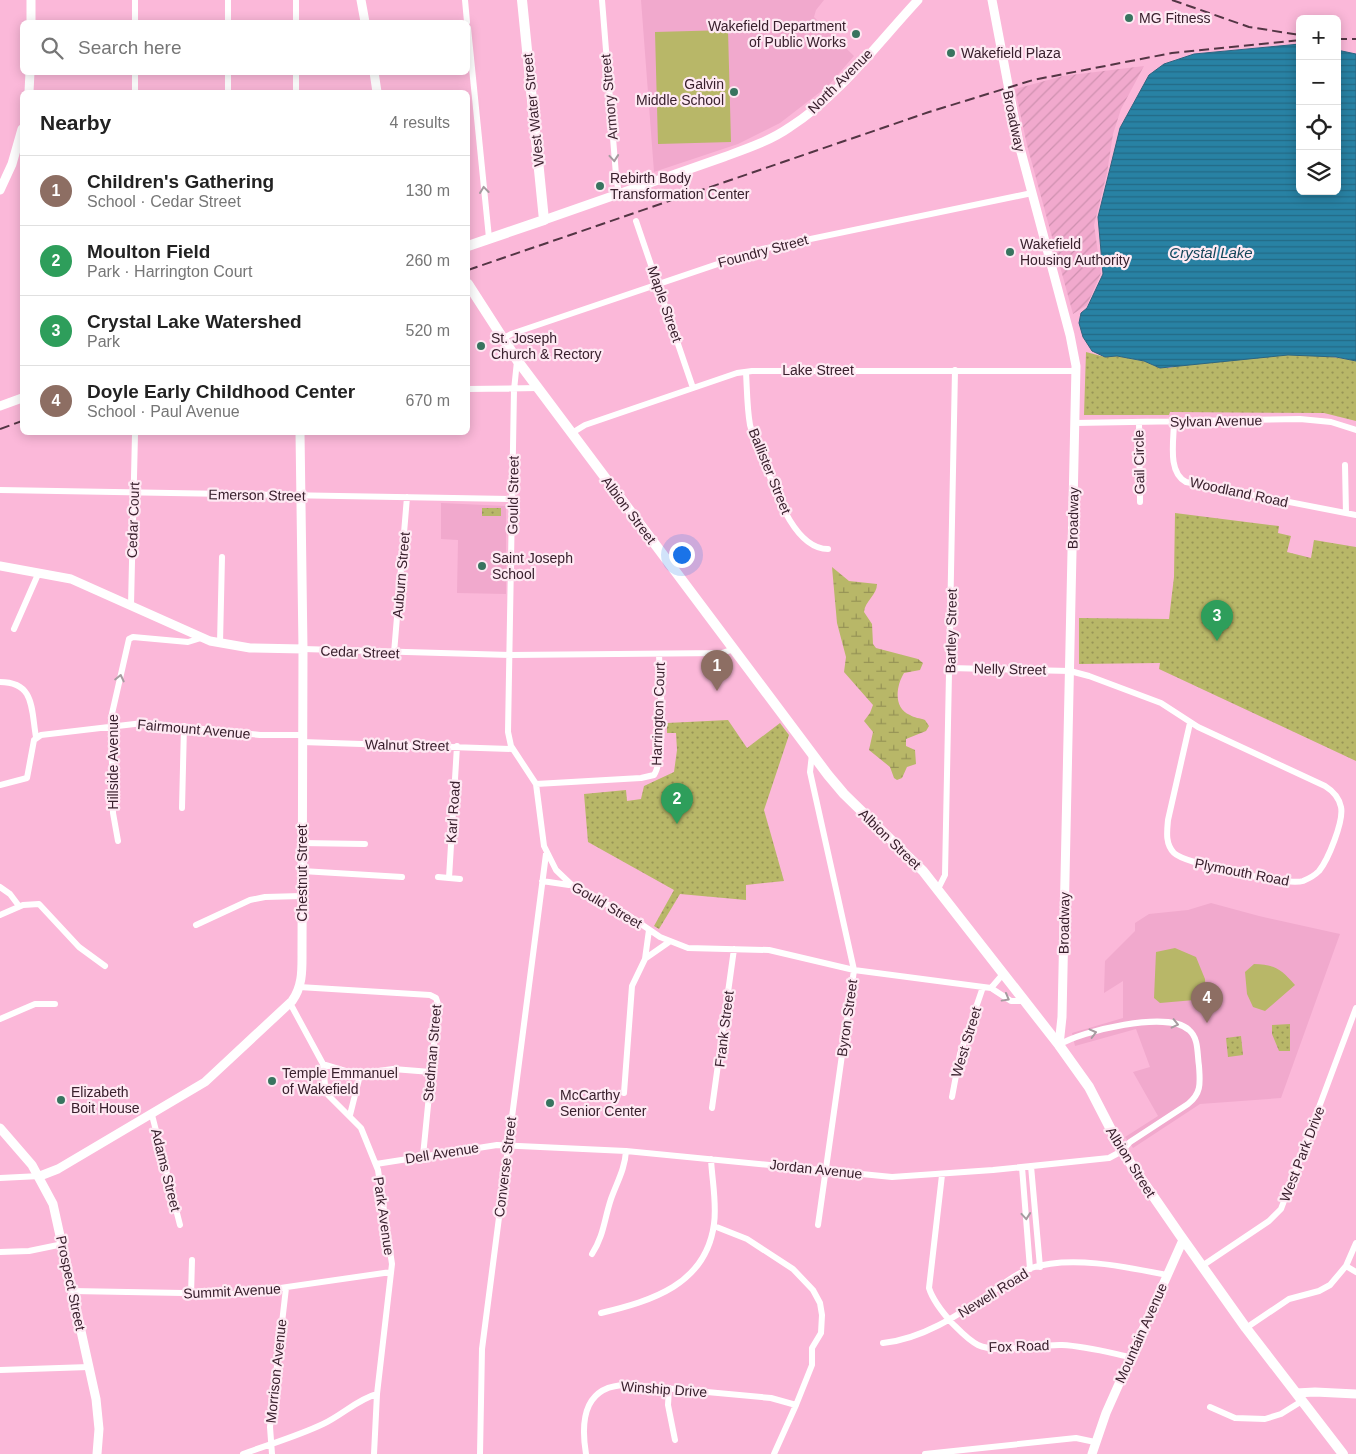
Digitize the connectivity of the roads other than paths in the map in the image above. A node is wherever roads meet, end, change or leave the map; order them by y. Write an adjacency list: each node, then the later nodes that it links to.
1 (31, 0): 11 (street)
2 (135, 0): 12 (street)
3 (228, 0): 13 (street)
4 (296, 0): 14 (street)
5 (361, 0): 15 (street)
6 (465, 0): 16 (street)
7 (522, 0): 32 (main road, West Water Street)
8 (602, 0): 31 (street, Armory Street, one-way to 31)
9 (918, 0): 31 (street, North Avenue)
10 (992, 0): 30 (street, Broadway)
11 (30, 20)
12 (135, 20)
13 (228, 20)
14 (296, 20)
15 (365, 20)
16 (467, 20)
17 (470, 48): 34 (street, one-way to 17)
18 (30, 75): 23 (street)
19 (135, 75): 24 (street)
20 (228, 75): 25 (street)
21 (296, 75): 26 (street)
22 (374, 75): 27 (street)
23 (29, 90)
24 (135, 90)
25 (228, 90)
26 (296, 90)
27 (377, 90)
28 (20, 136): 29 (street)
29 (0, 190)
30 (1032, 193): 36 (street, Foundry Street); 41 (street, Broadway)
31 (619, 195): 32 (street, North Avenue)
32 (544, 220): 34 (main road, North Avenue)
33 (636, 221): 36 (street, Maple Street)
34 (489, 238): 35 (main road, North Avenue)
35 (470, 245)
36 (658, 284): 38 (street, Foundry Street); 44 (street, Maple Street)
37 (470, 289): 38 (main road, Albion Street)
38 (502, 339): 39 (main road, Albion Street)
39 (517, 360): 43 (main road, Albion Street); 46 (street, Gould Street)
40 (955, 370): 41 (street, Lake Street); 42 (street, Lake Street); 78 (street, Bartley Street)
41 (1076, 371): 51 (street, Broadway)
42 (746, 372): 44 (street, Lake Street); 65 (street, Ballister Street)
43 (538, 388): 46 (street); 53 (main road, Albion Street)
44 (693, 388): 53 (street, Lake Street)
45 (470, 389): 46 (street)
46 (514, 390): 61 (street, Gould Street)
47 (20, 399): 48 (street)
48 (0, 406)
49 (1139, 422): 50 (street, Sylvan Avenue); 51 (street, Sylvan Avenue); 62 (street, Gail Circle)
50 (1174, 422): 52 (street, Sylvan Avenue); 63 (street, Woodland Road)
51 (1075, 423): 79 (street, Broadway)
52 (1356, 430)
53 (572, 433): 73 (main road, Albion Street)
54 (135, 435): 58 (street, Cedar Court)
55 (300, 435): 59 (street, Chestnut Street)
56 (1345, 465): 63 (street)
57 (0, 490): 58 (street, Emerson Street)
58 (134, 493): 59 (street, Emerson Street); 69 (street, Cedar Court)
59 (301, 495): 60 (street, Emerson Street); 74 (street, Chestnut Street)
60 (408, 497): 61 (street, Emerson Street); 75 (street, Auburn Street)
61 (514, 499): 77 (street, Gould Street)
62 (1140, 502)
63 (1346, 513): 64 (street, Woodland Road)
64 (1356, 515)
65 (828, 549)
66 (222, 557): 72 (street)
67 (0, 566): 68 (street, Cedar Street)
68 (39, 572): 69 (street, Cedar Street); 70 (street)
69 (130, 605): 71 (street, Cedar Street)
70 (14, 629)
71 (201, 638): 72 (street, Cedar Street); 82 (street, Hillside Avenue, one-way to 71)
72 (220, 643): 74 (street, Cedar Street)
73 (734, 649): 76 (street, Cedar Street); 88 (main road, Albion Street)
74 (303, 650): 75 (street, Cedar Street); 85 (street, Chestnut Street)
75 (394, 653): 77 (street, Cedar Street)
76 (659, 654): 77 (street, Cedar Street); 89 (street, Harrington Court)
77 (511, 655): 87 (street, Gould Street)
78 (950, 668): 79 (street, Nelly Street); 104 (street, Bartley Street)
79 (1070, 671): 81 (street, Plymouth Road); 124 (street, Broadway)
80 (0, 682): 84 (street)
81 (1190, 723): 81 (street, Plymouth Road)
82 (111, 726): 83 (street, Fairmount Avenue); 84 (street, Fairmount Avenue); 92 (street, Hillside Avenue)
83 (184, 726): 85 (street, Fairmount Avenue); 91 (street)
84 (36, 737): 90 (street)
85 (302, 738): 86 (street, Walnut Street); 93 (street, Chestnut Street)
86 (457, 746): 87 (street, Walnut Street); 99 (street, Karl Road)
87 (512, 749): 89 (street, Gould Street)
88 (812, 754): 104 (main road, Albion Street); 114 (street, Byron Street)
89 (536, 784): 95 (street, Gould Street)
90 (0, 785)
91 (182, 808)
92 (118, 841)
93 (302, 843): 94 (street); 96 (street, Chestnut Street)
94 (365, 844)
95 (546, 853): 101 (street, Converse Street); 102 (street, Gould Street)
96 (302, 871): 97 (street); 105 (street, Chestnut Street)
97 (402, 877)
98 (438, 877): 99 (street)
99 (449, 878): 100 (street)
100 (460, 878)
101 (542, 881): 102 (street); 134 (street, Converse Street)
102 (570, 885): 109 (street, Gould Street)
103 (0, 887): 106 (street)
104 (938, 889): 115 (main road, Albion Street)
105 (302, 896): 108 (street); 116 (street, Chestnut Street)
106 (19, 906): 107 (street); 113 (street)
107 (0, 915)
108 (196, 925)
109 (649, 930): 110 (street, Gould Street); 112 (street)
110 (669, 942): 111 (street, Gould Street); 112 (street)
111 (734, 949): 114 (street, Gould Street); 130 (street, Frank Street)
112 (645, 959): 128 (street)
113 (105, 966)
114 (854, 970): 117 (street, Gould Street); 142 (street, Byron Street)
115 (1003, 974): 118 (street); 119 (main road, Albion Street)
116 (300, 987): 120 (street, Chestnut Street); 126 (street, Stedman Street)
117 (983, 987): 118 (street, Gould Street); 129 (street, West Street)
118 (991, 988): 119 (street, Gould Street, one-way to 119)
119 (1023, 1001): 124 (main road, Albion Street)
120 (290, 1003): 125 (street, Park Avenue); 131 (street, Chestnut Street)
121 (55, 1004): 123 (street)
122 (1356, 1008): 155 (street, West Park Drive)
123 (0, 1019)
124 (1060, 1045): 136 (main road, Albion Street); 136 (street, one-way to 136)
125 (323, 1064): 127 (street); 132 (street, Park Avenue)
126 (431, 1072): 127 (street); 137 (street, Stedman Street)
127 (360, 1074): 132 (street)
128 (624, 1093)
129 (952, 1097)
130 (712, 1108)
131 (152, 1115): 144 (street, Chestnut Street); 146 (street, Adams Street)
132 (350, 1115): 139 (street, Park Avenue)
133 (0, 1128): 144 (street, Prospect Street)
134 (508, 1146): 135 (street, Jordan Avenue); 137 (street, Dell Avenue); 186 (street, Converse Street)
135 (626, 1151): 138 (street, Jordan Avenue); 153 (street)
136 (1122, 1152): 140 (street, Jordan Avenue); 149 (main road, Albion Street)
137 (423, 1156): 139 (street, Dell Avenue)
138 (711, 1159): 142 (street, Jordan Avenue); 148 (street)
139 (376, 1164): 159 (street, Park Avenue)
140 (1031, 1166): 141 (street, Jordan Avenue); 157 (street)
141 (1022, 1167): 143 (street, Jordan Avenue); 158 (street, one-way to 158)
142 (826, 1170): 143 (street, Jordan Avenue); 147 (street, Byron Street)
143 (942, 1175): 166 (street, Fox Road)
144 (40, 1176): 145 (street); 151 (street, Prospect Street)
145 (0, 1178)
146 (180, 1225)
147 (818, 1225)
148 (714, 1226): 165 (street); 176 (street)
149 (1183, 1240): 155 (main road, Albion Street); 161 (street, Mountain Avenue)
150 (1356, 1243): 156 (street)
151 (63, 1244): 152 (street); 163 (street, Prospect Street)
152 (0, 1252)
153 (592, 1254)
154 (192, 1260): 164 (street)
155 (1202, 1266): 167 (main road, Albion Street)
156 (1346, 1266): 160 (street); 167 (street)
157 (1040, 1267): 158 (street, Newell Road); 161 (street, Newell Road)
158 (1030, 1269): 166 (street, Newell Road)
159 (391, 1272): 162 (street, Summit Avenue); 173 (street, Park Avenue)
160 (1356, 1272)
161 (1167, 1275): 169 (street, Mountain Avenue)
162 (286, 1288): 164 (street, Summit Avenue); 180 (street, Morrison Avenue)
163 (72, 1291): 164 (street, Summit Avenue); 170 (street, Prospect Street)
164 (191, 1294)
165 (601, 1313)
166 (950, 1320): 168 (street, Newell Road); 169 (street, Fox Road)
167 (1246, 1328): 175 (main road, Albion Street)
168 (883, 1343)
169 (1130, 1357): 179 (street, Mountain Avenue)
170 (89, 1367): 171 (street); 182 (street, Prospect Street)
171 (0, 1370)
172 (669, 1388): 176 (street, Winship Drive); 178 (street); 187 (street, Winship Drive)
173 (377, 1394): 180 (street); 185 (street, Park Avenue)
174 (1356, 1394): 175 (street)
175 (1299, 1397): 177 (street); 192 (main road, Albion Street)
176 (796, 1405): 188 (street)
177 (1210, 1407)
178 (676, 1440)
179 (1095, 1442): 181 (street); 191 (street)
180 (270, 1445): 183 (street); 184 (street, Morrison Avenue)
181 (1000, 1446): 189 (street); 190 (street)
182 (97, 1454)
183 (244, 1454)
184 (272, 1454)
185 (374, 1454)
186 (480, 1454)
187 (586, 1454)
188 (774, 1454)
189 (925, 1454)
190 (1000, 1454)
191 (1092, 1454)
192 (1343, 1454)

